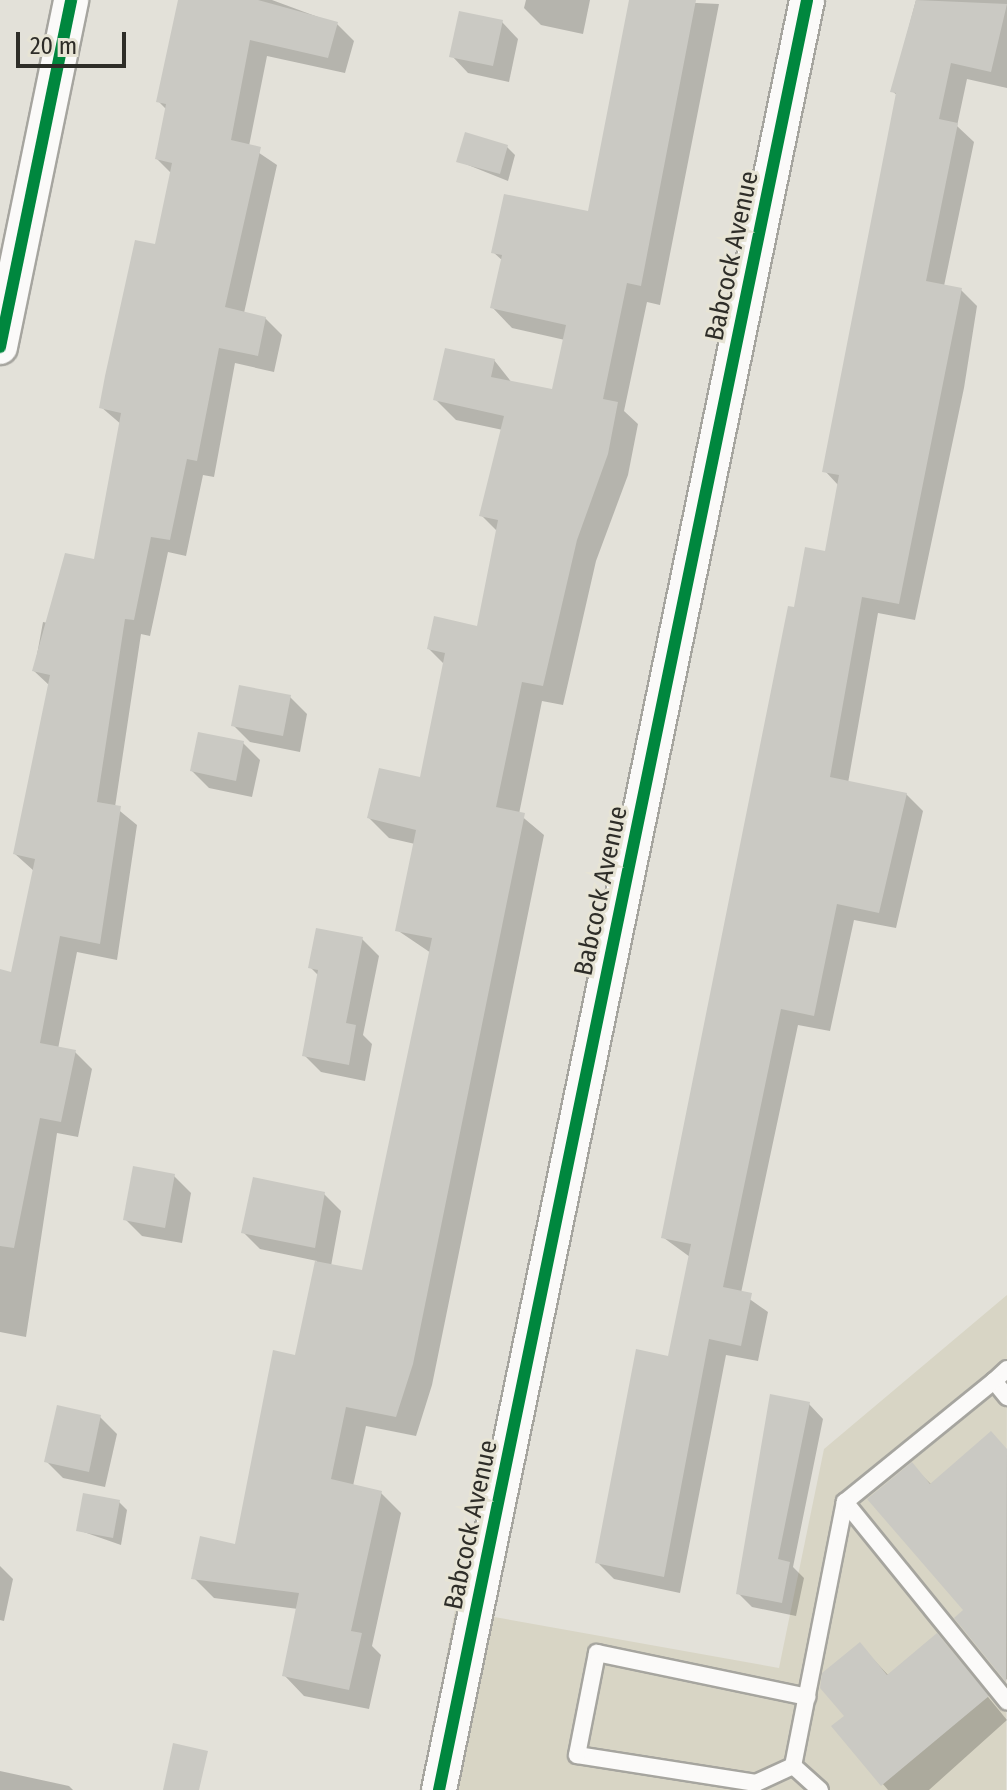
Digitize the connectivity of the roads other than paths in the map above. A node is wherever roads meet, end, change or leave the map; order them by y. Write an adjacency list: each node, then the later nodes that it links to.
1 (71, 0): 3 (street)
2 (807, 0): 11 (street, Babcock Avenue)
3 (0, 347)
4 (1007, 1369): 5 (lane)
5 (994, 1381): 6 (lane); 7 (lane)
6 (1007, 1397)
7 (845, 1502): 8 (lane); 9 (lane)
8 (807, 1697): 10 (lane); 10 (lane)
9 (1007, 1701)
10 (793, 1766): 12 (lane)
11 (439, 1790)
12 (820, 1790)

